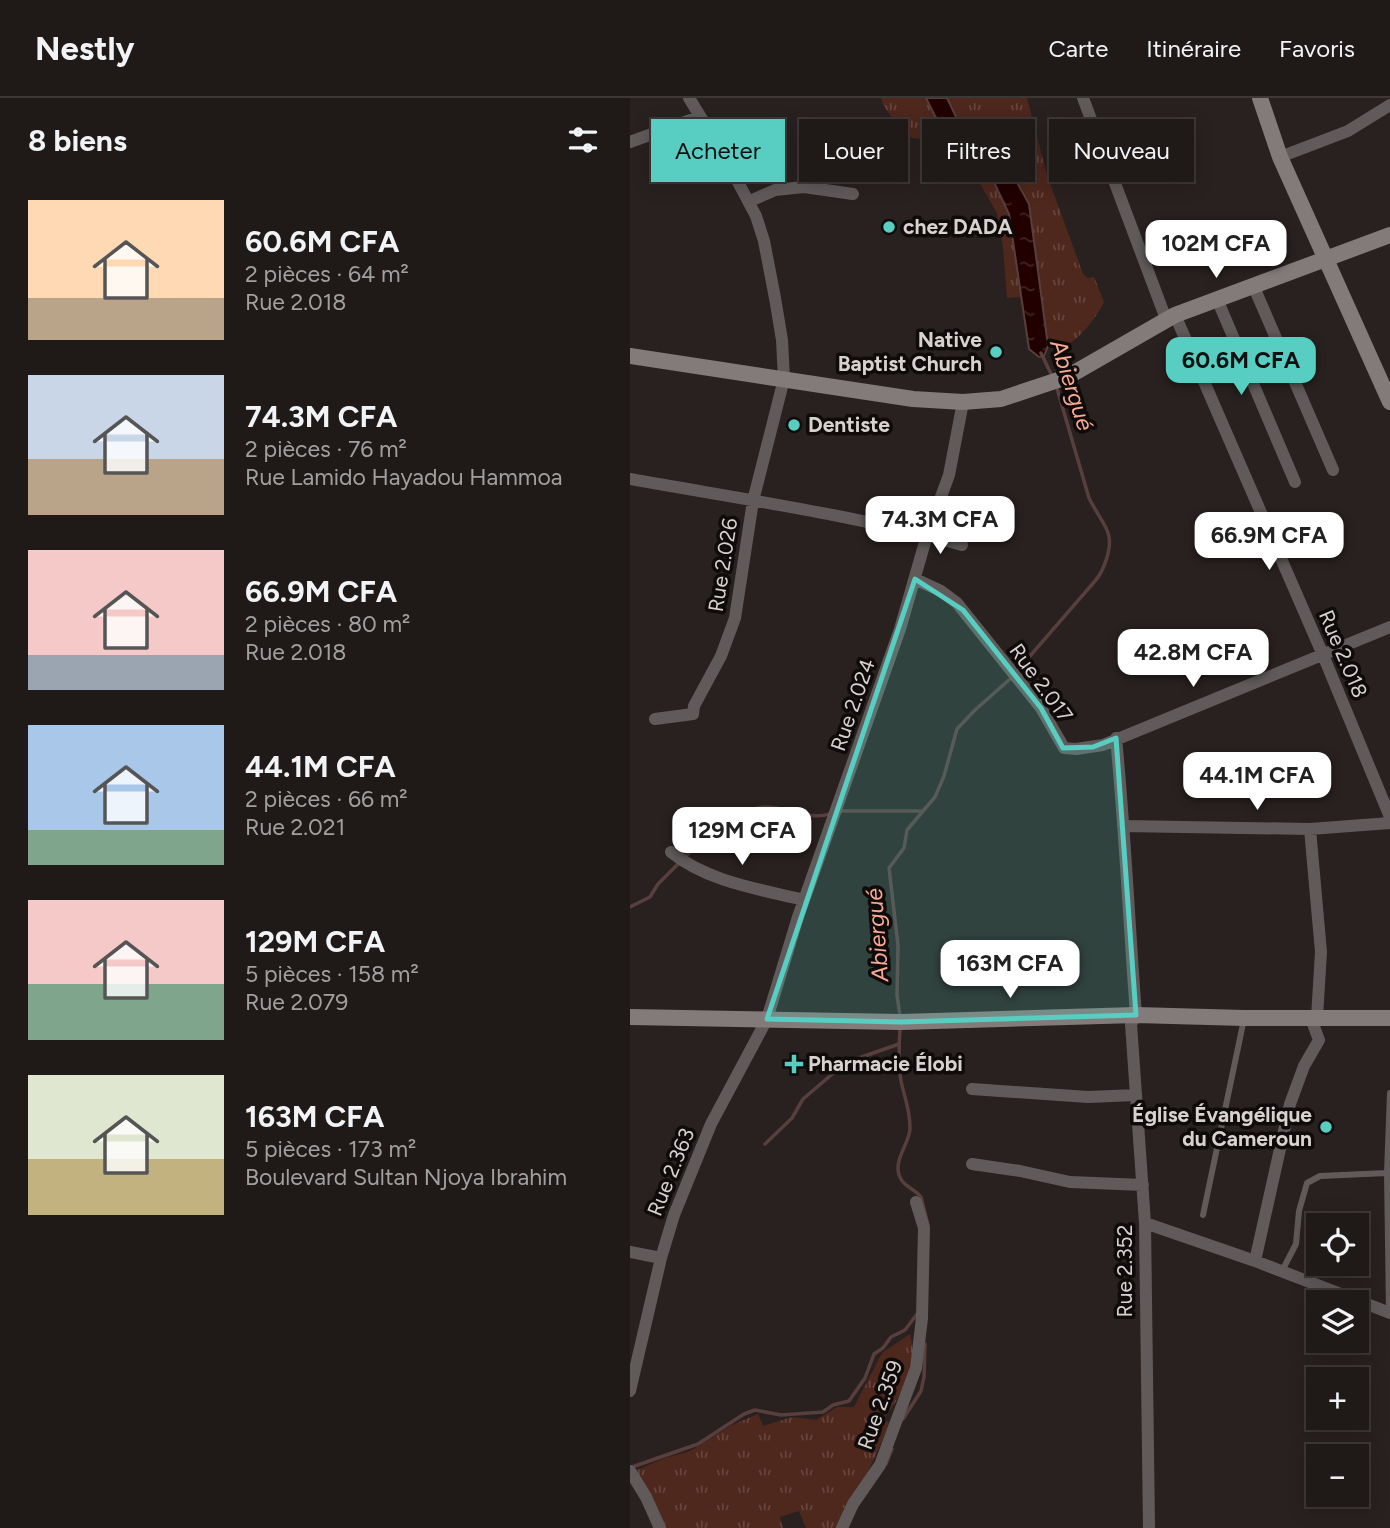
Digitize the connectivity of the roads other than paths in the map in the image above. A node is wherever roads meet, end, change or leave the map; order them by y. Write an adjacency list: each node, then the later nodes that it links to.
1 (689, 98): 5 (street, Rue 2.026)
2 (1083, 98): 14 (street, Rue 2.018)
3 (1259, 98): 7 (street)
4 (1390, 105): 7 (street)
5 (699, 117): 6 (street); 9 (street, Rue 2.026)
6 (630, 142)
7 (1280, 157): 11 (street)
8 (853, 194): 9 (street)
9 (750, 201): 16 (street, Rue 2.026)
10 (1390, 235): 11 (street)
11 (1325, 258): 12 (street); 18 (street)
12 (1253, 285): 13 (street); 19 (street)
13 (1217, 299): 14 (street); 21 (street)
14 (1171, 317): 17 (street); 27 (street, Rue 2.018)
15 (630, 356): 16 (street)
16 (784, 379): 17 (street); 22 (street, Rue 2.026)
17 (963, 402): 23 (street, Rue 2.024)
18 (1390, 402)
19 (1333, 470)
20 (630, 479): 22 (street)
21 (1295, 482)
22 (753, 501): 23 (street); 28 (street, Rue 2.026)
23 (927, 535): 24 (street); 25 (street, Rue 2.024)
24 (962, 545)
25 (915, 579): 29 (street, Rue 2.017); 35 (street, Rue 2.024)
26 (1390, 627): 27 (street, Rue 2.017)
27 (1323, 655): 29 (street, Rue 2.017); 30 (street, Rue 2.018)
28 (655, 719)
29 (1116, 738): 32 (street, Rue 2.352)
30 (1390, 817)
31 (1390, 823): 33 (street)
32 (1124, 826): 33 (street); 36 (street, Rue 2.352)
33 (1310, 829): 38 (street)
34 (671, 852): 35 (street)
35 (804, 900): 41 (street, Rue 2.024)
36 (1136, 1015): 39 (street); 41 (street); 44 (street, Rue 2.352)
37 (630, 1017): 41 (street)
38 (1317, 1017): 39 (street); 40 (street); 53 (street)
39 (1244, 1018): 49 (lane)
40 (1390, 1018)
41 (767, 1019): 52 (street, Rue 2.363)
42 (972, 1089): 44 (street)
43 (1390, 1093): 46 (lane)
44 (1136, 1095): 47 (street, Rue 2.352)
45 (972, 1164): 47 (street)
46 (1387, 1173): 54 (lane); 55 (lane)
47 (1143, 1185): 50 (street, Rue 2.352)
48 (916, 1202): 59 (street, Rue 2.359)
49 (1203, 1215)
50 (1145, 1223): 53 (street); 60 (street, Rue 2.352)
51 (630, 1252): 52 (street)
52 (660, 1258): 56 (street, Rue 2.363)
53 (1255, 1261): 54 (street)
54 (1282, 1271): 55 (street)
55 (1389, 1312)
56 (630, 1391)
57 (630, 1471): 58 (street)
58 (660, 1528)
59 (842, 1528)
60 (1149, 1528)

